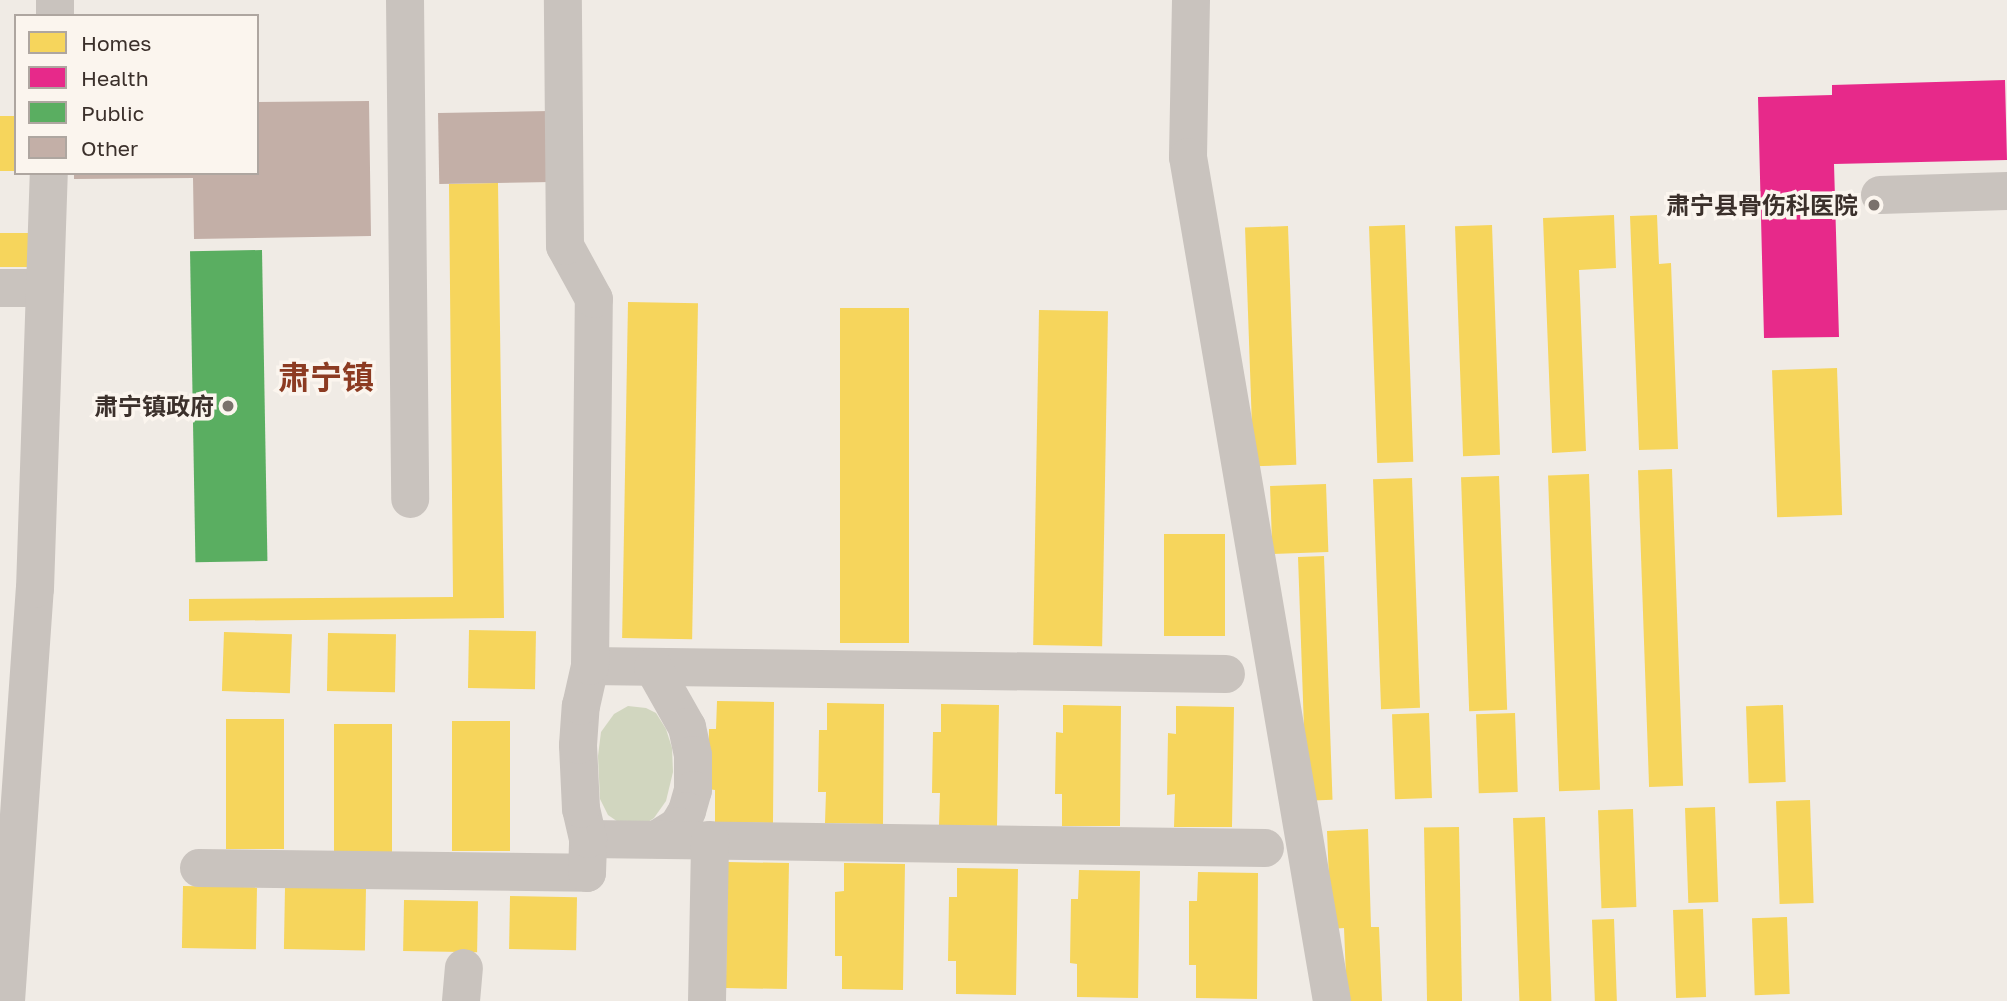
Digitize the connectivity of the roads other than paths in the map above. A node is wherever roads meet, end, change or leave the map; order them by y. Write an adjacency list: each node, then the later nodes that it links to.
1 (405, 0): 9 (street)
2 (563, 0): 10 (street)
3 (1191, 0): 21 (street)
4 (49, 175): 8 (street)
5 (2007, 191): 6 (street)
6 (1881, 195)
7 (0, 288): 8 (street)
8 (45, 288): 13 (street)
9 (410, 499)
10 (590, 666): 11 (street); 14 (street)
11 (653, 667): 12 (street); 15 (street)
12 (1226, 674)
13 (9, 816): 19 (street)
14 (588, 839): 15 (street); 18 (street)
15 (657, 839): 16 (street)
16 (710, 841): 17 (street); 20 (street)
17 (1265, 848)
18 (199, 868)
19 (6, 1001)
20 (707, 1001)
21 (1332, 1001)

